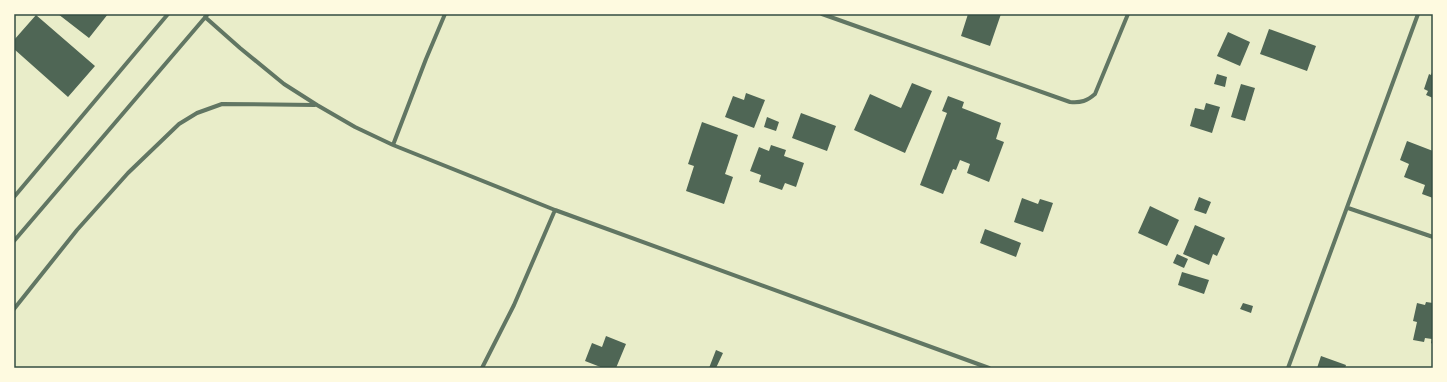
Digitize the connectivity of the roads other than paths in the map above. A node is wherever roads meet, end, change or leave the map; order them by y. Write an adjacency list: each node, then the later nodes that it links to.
1 (168, 14): 9 (street)
2 (445, 14): 8 (street)
3 (822, 14): 4 (street)
4 (1128, 14)
5 (1418, 14): 10 (street)
6 (207, 16): 7 (street); 13 (street)
7 (317, 105): 8 (street); 14 (street)
8 (393, 145): 11 (street)
9 (14, 197)
10 (1348, 208): 12 (street); 17 (street)
11 (555, 210): 15 (street); 16 (street)
12 (1433, 237)
13 (14, 241)
14 (14, 309)
15 (482, 368)
16 (989, 368)
17 (1288, 368)

